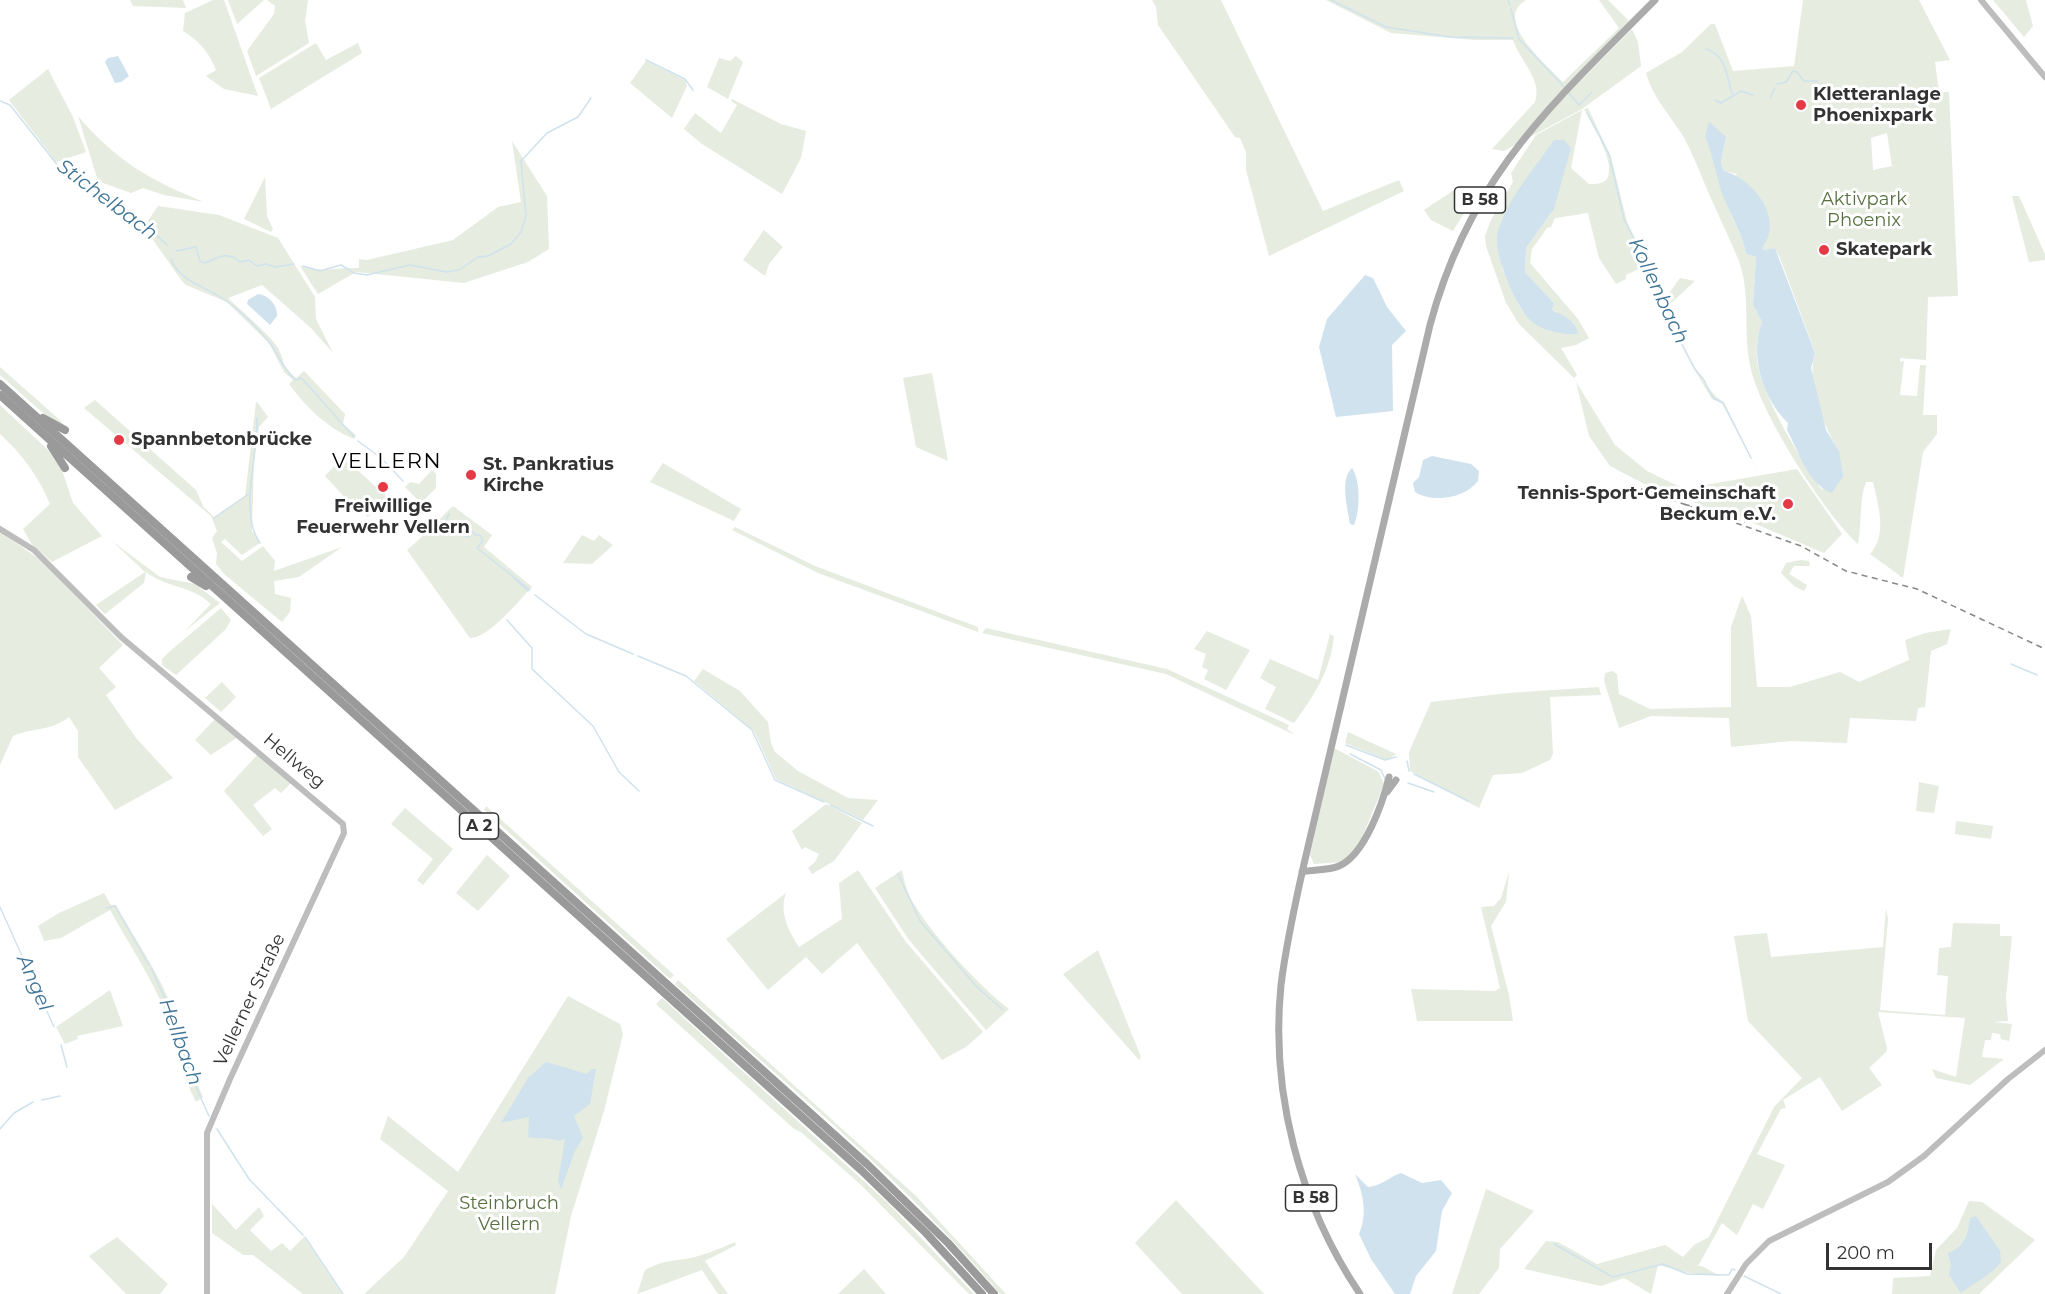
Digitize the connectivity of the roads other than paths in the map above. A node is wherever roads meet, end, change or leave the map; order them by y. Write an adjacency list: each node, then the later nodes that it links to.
1 (1655, 0): 16 (main road, B 58)
2 (1981, 0): 3 (main road)
3 (2045, 77)
4 (0, 384): 6 (highway, A 2)
5 (0, 395): 7 (highway, A 2)
6 (25, 406): 8 (highway); 13 (highway, A 2)
7 (38, 429): 9 (highway); 13 (highway, A 2)
8 (65, 430)
9 (65, 468)
10 (0, 529): 15 (main road, Hellweg)
11 (216, 572): 13 (highway)
12 (191, 578): 13 (highway)
13 (230, 596): 19 (highway, A 2)
14 (1392, 779): 17 (main road)
15 (344, 833): 22 (main road, Vellerner Straße)
16 (1304, 864): 17 (main road); 18 (main road, B 58)
17 (1331, 868): 18 (main road)
18 (1302, 872): 25 (main road, B 58)
19 (667, 989): 23 (highway, A 2); 24 (highway, A 2)
20 (2045, 1050): 21 (main road)
21 (1730, 1289)
22 (207, 1294)
23 (982, 1294)
24 (994, 1294)
25 (1360, 1294)

